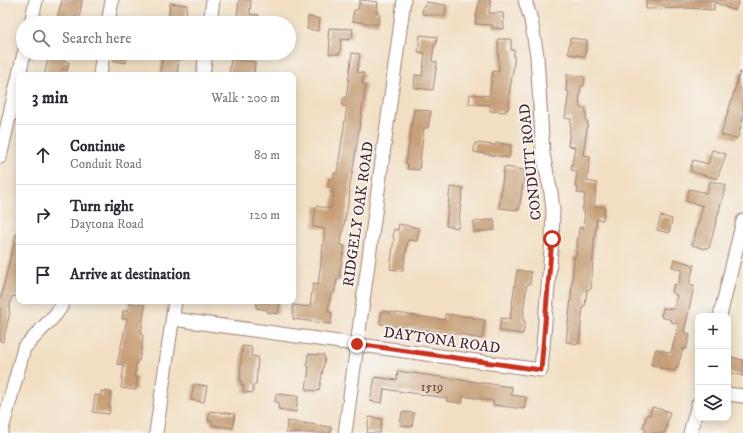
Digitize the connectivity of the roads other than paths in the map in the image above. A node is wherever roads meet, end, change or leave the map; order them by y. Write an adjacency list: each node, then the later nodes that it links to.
1 (36, 0): 6 (street)
2 (112, 0): 7 (street)
3 (213, 0): 8 (street)
4 (404, 0): 22 (street, RIDGELY OAK ROAD)
5 (525, 0): 23 (street, CONDUIT ROAD)
6 (33, 16)
7 (109, 16)
8 (211, 16)
9 (22, 60): 12 (street)
10 (102, 60): 13 (street)
11 (205, 60): 14 (street)
12 (20, 72)
13 (100, 72)
14 (203, 72)
15 (16, 88): 16 (street)
16 (0, 157)
17 (743, 221): 20 (street)
18 (62, 304): 27 (street)
19 (175, 304): 21 (street)
20 (721, 313)
21 (173, 319): 22 (street, DAYTONA ROAD); 28 (street)
22 (357, 344): 23 (street, DAYTONA ROAD); 29 (street, RIDGELY OAK ROAD)
23 (541, 370)
24 (731, 394): 25 (street)
25 (743, 396)
26 (695, 415): 30 (street)
27 (1, 433)
28 (156, 433)
29 (345, 433)
30 (690, 433)

